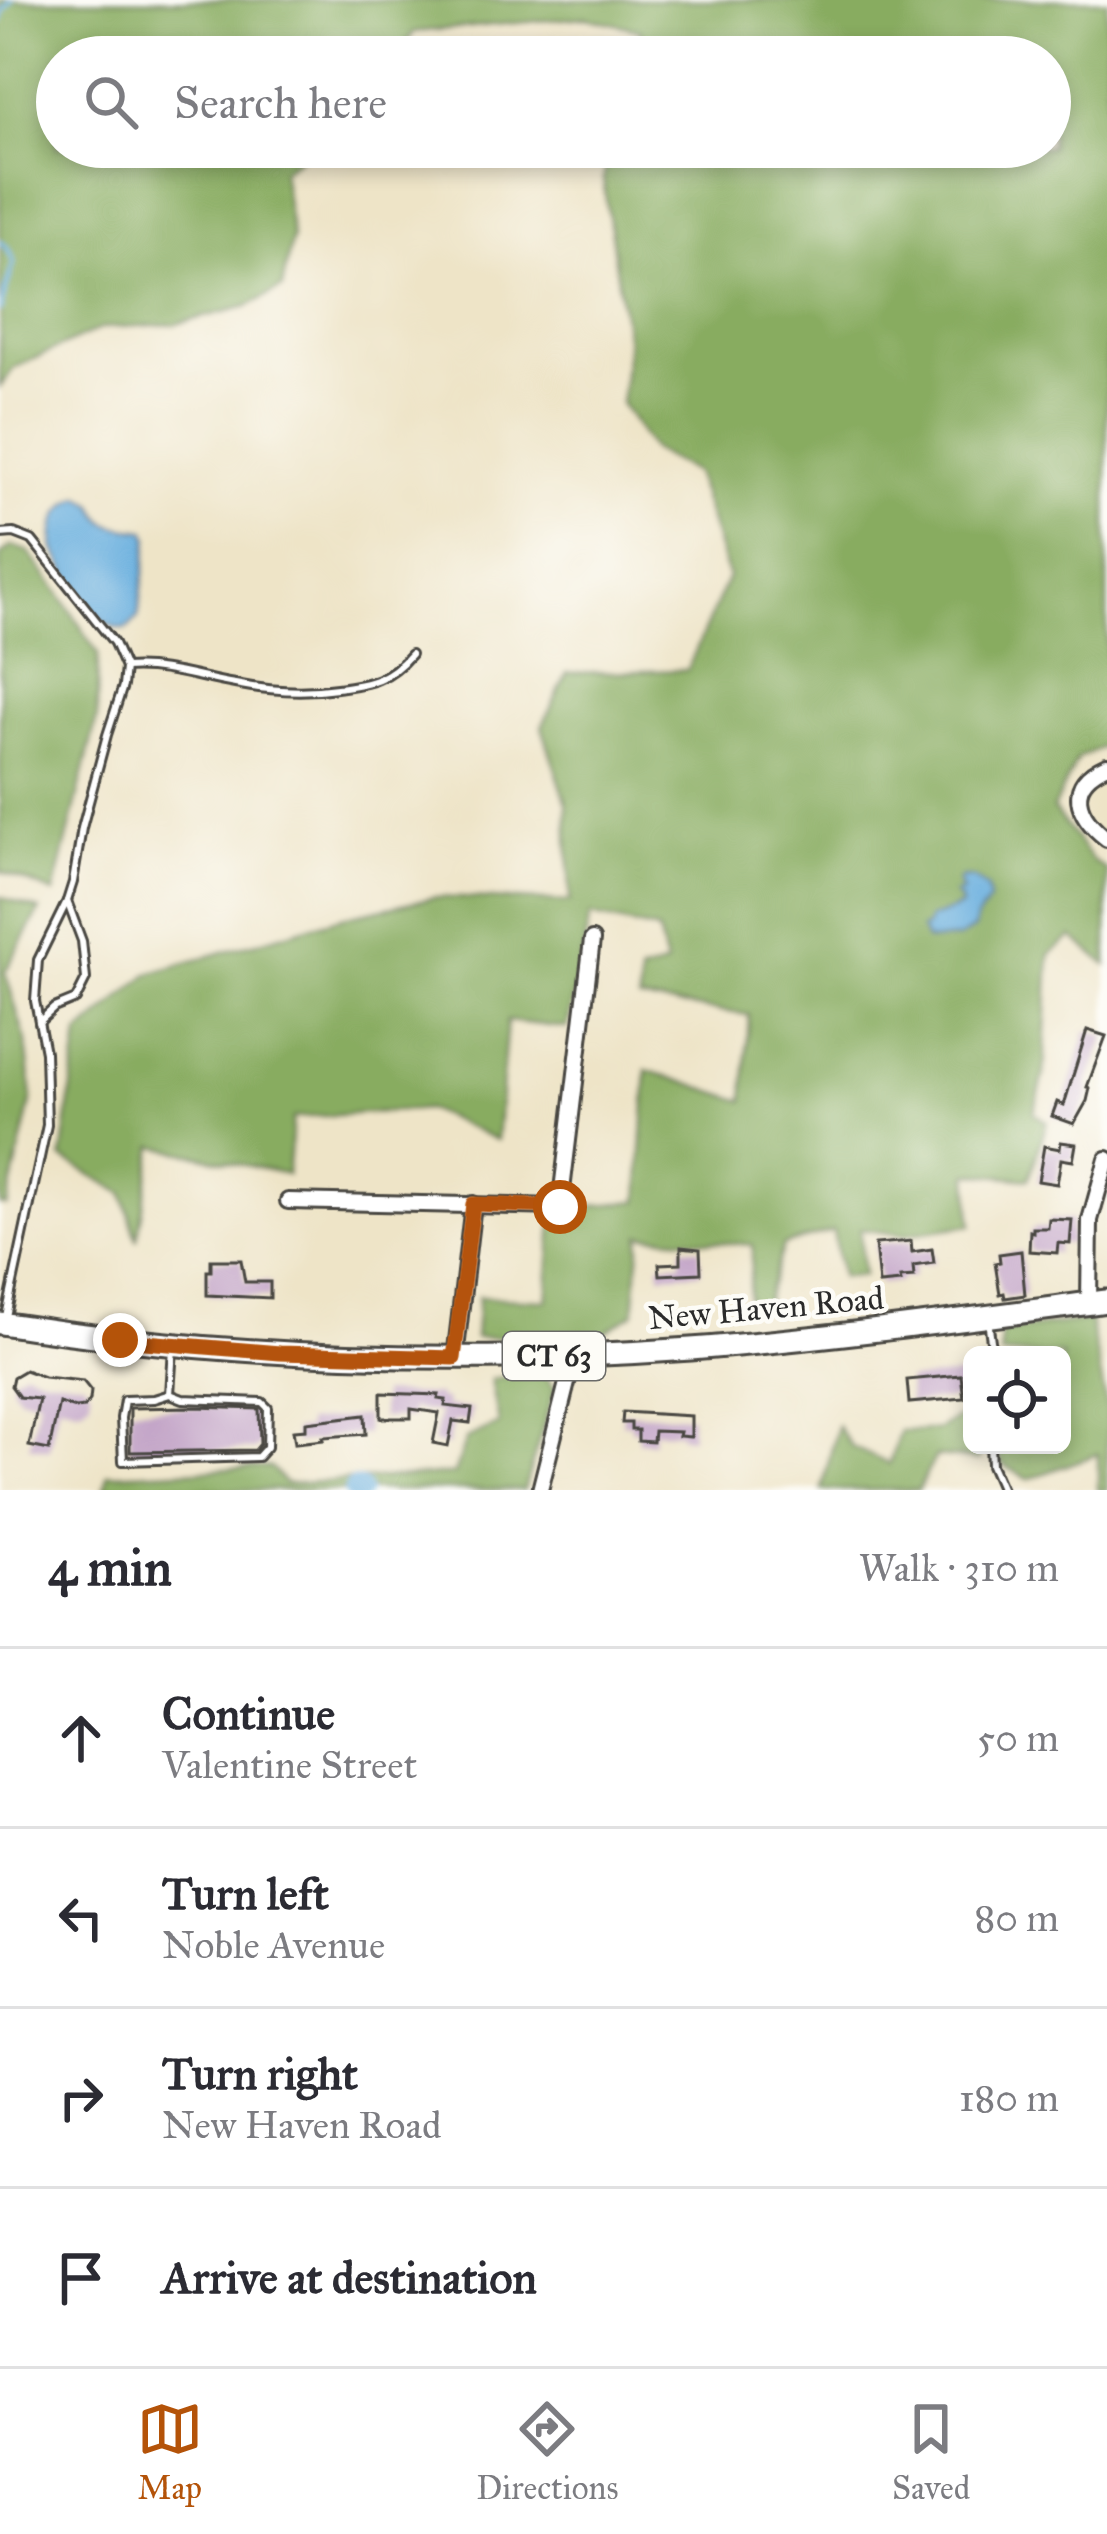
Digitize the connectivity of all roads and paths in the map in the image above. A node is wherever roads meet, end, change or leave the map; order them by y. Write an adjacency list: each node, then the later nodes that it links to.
1 (0, 534): 3 (lane)
2 (411, 654): 3 (lane)
3 (125, 668): 6 (lane)
4 (1107, 765): 5 (street)
5 (1107, 838)
6 (67, 902): 8 (lane); 8 (lane)
7 (592, 940): 11 (street)
8 (39, 1022): 14 (lane)
9 (1107, 1159): 12 (street)
10 (288, 1202): 11 (street)
11 (473, 1204): 18 (street)
12 (1098, 1302): 13 (main road, New Haven Road / CT 63)
13 (988, 1316): 16 (lane); 17 (main road, New Haven Road / CT 63)
14 (2, 1324): 15 (main road, New Haven Road / CT 63)
15 (173, 1344): 18 (main road, New Haven Road / CT 63); 19 (lane)
16 (992, 1346)
17 (574, 1355): 18 (main road, New Haven Road / CT 63); 21 (street)
18 (454, 1358)
19 (170, 1394): 19 (lane)
20 (990, 1454): 22 (lane)
21 (540, 1490)
22 (1002, 1490)

